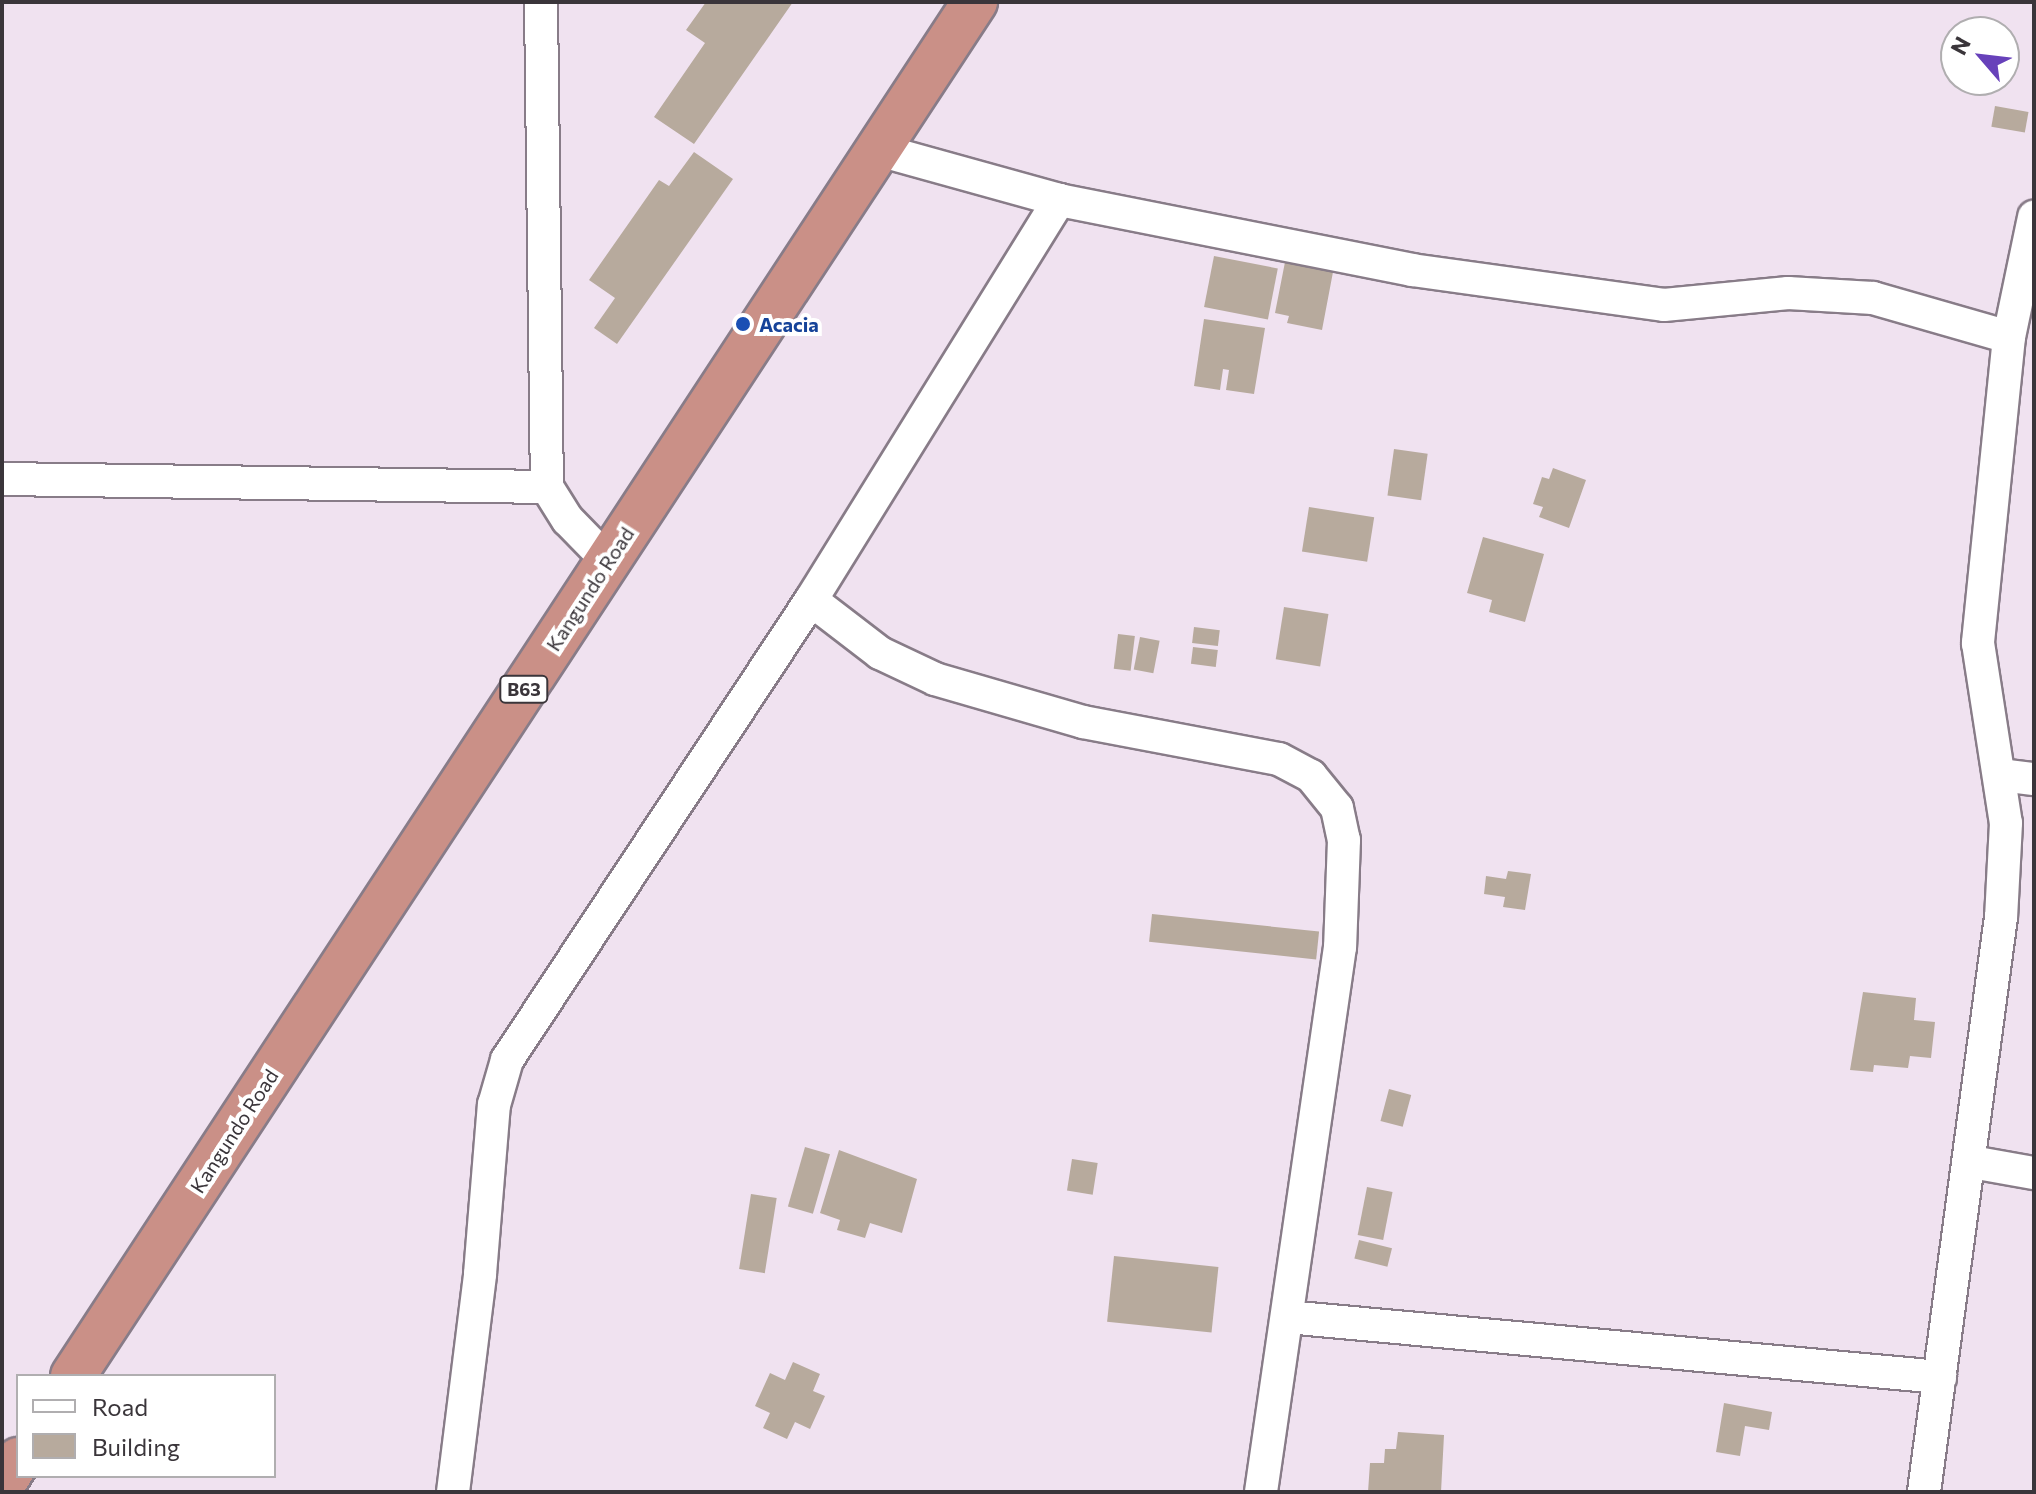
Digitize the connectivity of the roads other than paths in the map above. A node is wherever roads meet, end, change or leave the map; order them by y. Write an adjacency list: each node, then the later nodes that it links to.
1 (541, 2): 8 (street)
2 (975, 2): 3 (highway, Kangundo Road / B63)
3 (879, 150): 4 (street); 9 (highway, Kangundo Road / B63)
4 (1059, 200): 6 (street); 10 (street)
5 (2034, 217): 6 (street)
6 (2009, 337): 11 (street)
7 (2, 479): 8 (street)
8 (547, 487): 9 (street)
9 (608, 561): 16 (highway, Kangundo Road / B63)
10 (811, 600): 15 (street); 20 (street)
11 (2001, 775): 12 (street); 13 (street)
12 (2034, 779)
13 (1972, 1162): 14 (street); 17 (street)
14 (2034, 1173)
15 (1287, 1317): 17 (street); 21 (street)
16 (74, 1374)
17 (1940, 1377): 22 (street)
18 (16, 1463): 19 (highway)
19 (2, 1485)
20 (453, 1492)
21 (1261, 1492)
22 (1924, 1492)

